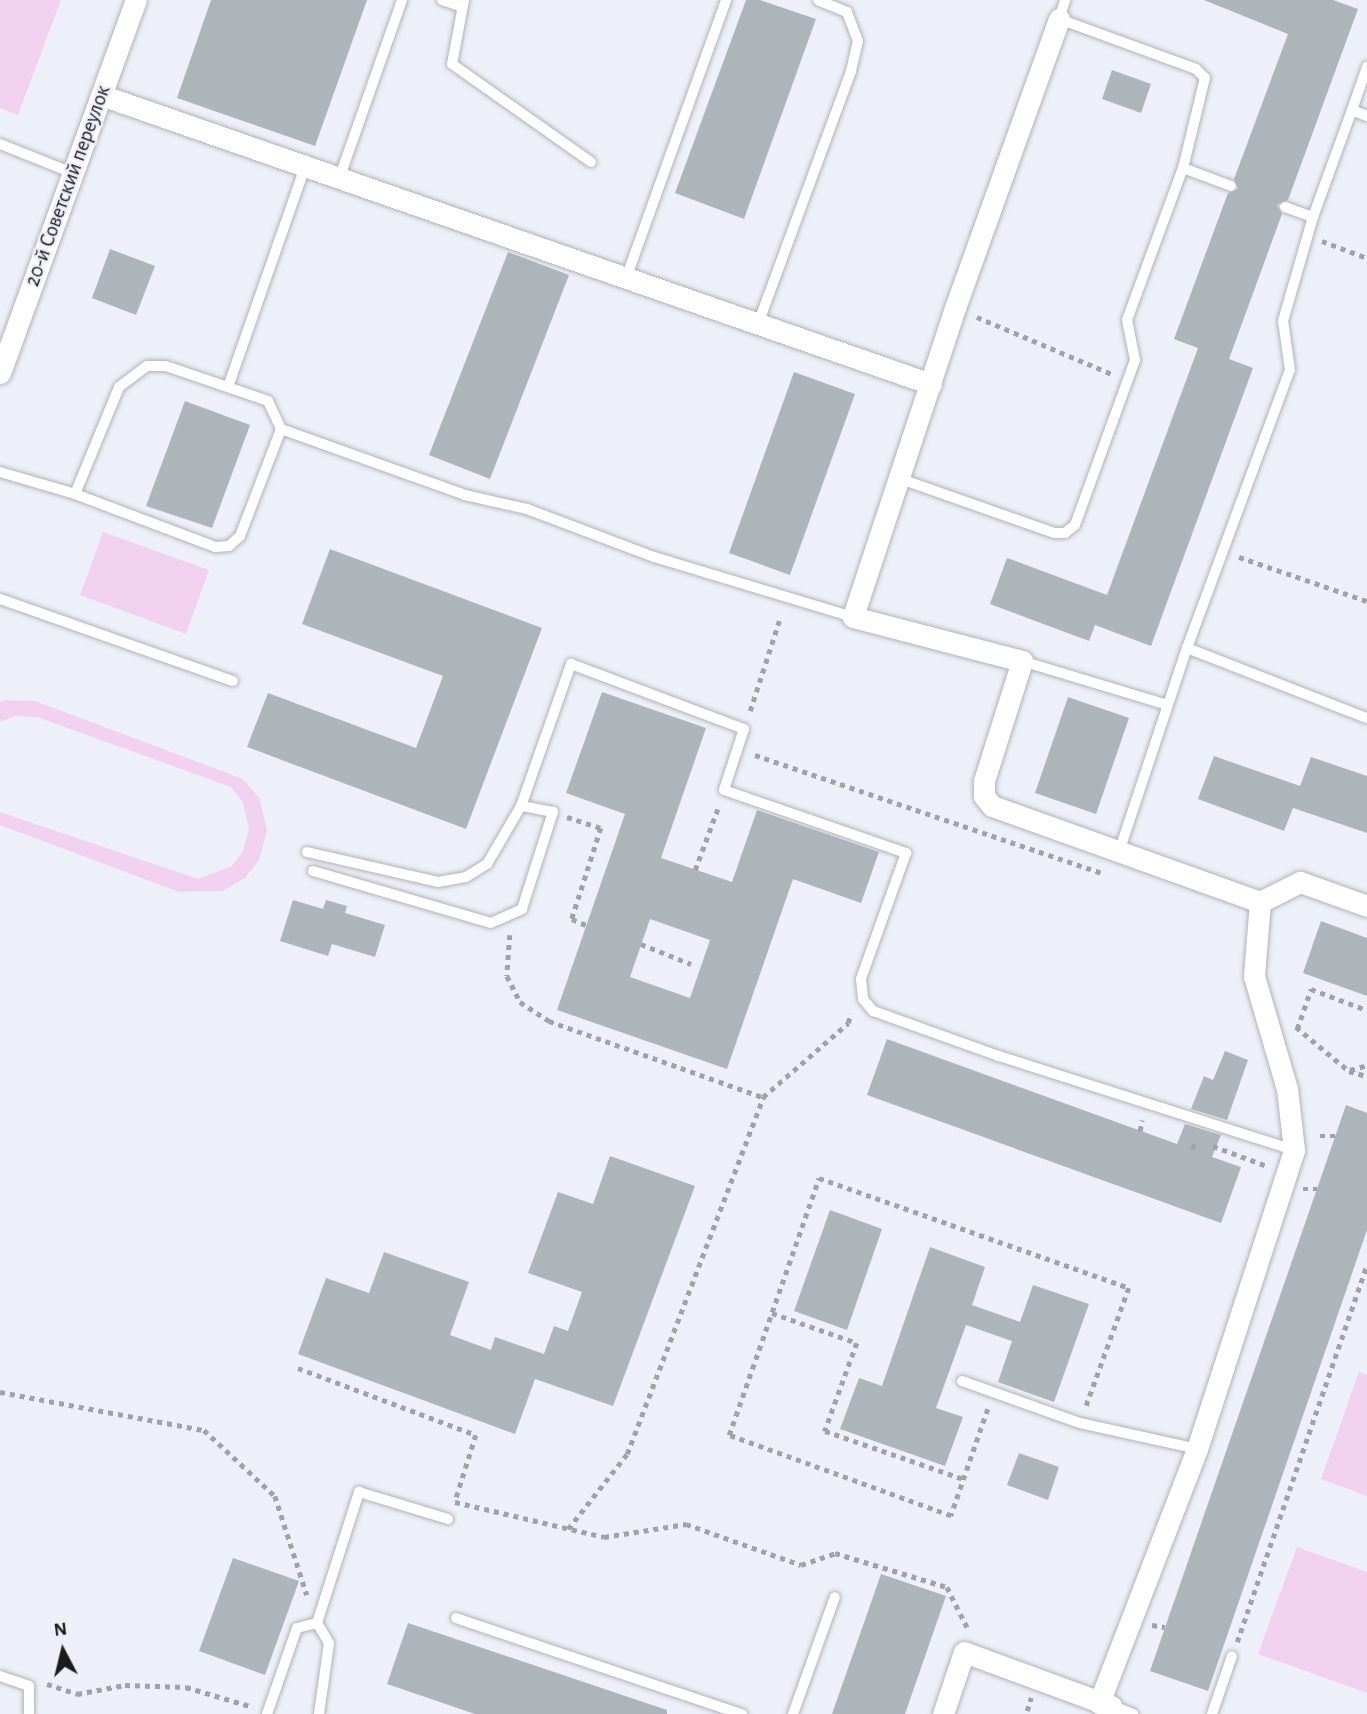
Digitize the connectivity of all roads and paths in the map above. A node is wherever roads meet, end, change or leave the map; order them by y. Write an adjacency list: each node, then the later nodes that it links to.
1 (136, 0): 9 (street, 20-й Советский переулок)
2 (402, 0): 17 (lane)
3 (442, 0): 6 (lane)
4 (726, 0): 23 (lane)
5 (818, 0): 25 (lane)
6 (463, 4): 13 (lane)
7 (1062, 9): 15 (lane); 24 (street)
8 (1367, 67): 10 (lane)
9 (101, 95): 14 (street); 16 (street, 20-й Советский переулок)
10 (1352, 110): 11 (lane); 20 (lane)
11 (1367, 116)
12 (0, 144): 16 (lane)
13 (591, 162)
14 (304, 167): 17 (street); 29 (lane)
15 (1182, 168): 18 (lane); 27 (lane)
16 (73, 173): 26 (street, 20-й Советский переулок)
17 (338, 179): 23 (street)
18 (1231, 186)
19 (1285, 207): 20 (lane)
20 (1314, 217): 21 (lane)
21 (1308, 236): 22 (path); 34 (lane)
22 (1367, 258)
23 (625, 281): 25 (street)
24 (955, 308): 27 (path); 28 (street)
25 (758, 324): 28 (street)
26 (0, 373)
27 (1127, 381): 32 (lane)
28 (931, 384): 32 (street)
29 (228, 387): 30 (lane); 33 (lane)
30 (281, 429): 33 (lane); 37 (lane)
31 (0, 472): 33 (lane)
32 (898, 478): 37 (street)
33 (75, 494)
34 (1223, 551): 36 (path); 39 (lane)
35 (0, 599): 41 (lane)
36 (1367, 601)
37 (853, 617): 40 (street)
38 (779, 621): 44 (path)
39 (1187, 648): 42 (lane); 43 (lane)
40 (1022, 662): 42 (lane); 50 (street)
41 (233, 681)
42 (1168, 705): 50 (lane)
43 (1367, 718)
44 (744, 729): 45 (lane); 47 (lane)
45 (737, 749): 46 (lane); 53 (path)
46 (724, 790): 51 (path); 60 (lane)
47 (521, 806): 48 (lane); 49 (lane)
48 (553, 812): 56 (lane); 57 (path)
49 (307, 852)
50 (1119, 852): 54 (street)
51 (695, 870)
52 (313, 871): 56 (lane)
53 (1109, 876)
54 (1260, 901): 55 (street); 77 (street)
55 (1367, 906)
56 (522, 909): 67 (path)
57 (586, 925)
58 (641, 944): 59 (path)
59 (691, 964)
60 (861, 979): 67 (path); 77 (lane)
61 (1367, 1010): 63 (path)
62 (1292, 1018): 63 (path)
63 (1297, 1030): 65 (path)
64 (1367, 1065): 65 (path)
65 (1349, 1071): 66 (path)
66 (1367, 1076)
67 (763, 1097): 89 (path)
68 (1129, 1116): 69 (path)
69 (1142, 1121): 70 (path); 71 (path)
70 (1153, 1124)
71 (1140, 1130)
72 (1185, 1136): 75 (path)
73 (1320, 1136): 74 (path)
74 (1335, 1136)
75 (1196, 1140): 76 (path); 78 (path)
76 (1192, 1149)
77 (1294, 1150): 78 (street)
78 (1287, 1174): 86 (street)
79 (1367, 1264): 93 (path)
80 (772, 1313): 85 (path); 87 (path); 87 (path)
81 (298, 1368): 89 (path)
82 (962, 1381): 84 (lane)
83 (0, 1392): 92 (path)
84 (994, 1392): 85 (lane); 87 (path)
85 (1080, 1423): 86 (lane)
86 (1197, 1449): 97 (street)
87 (964, 1479)
88 (448, 1519): 92 (lane)
89 (568, 1529): 94 (path)
90 (835, 1597): 102 (lane)
91 (456, 1618): 101 (lane)
92 (317, 1623): 98 (lane); 100 (lane)
93 (1232, 1656): 105 (lane)
94 (979, 1658): 97 (street); 103 (street)
95 (0, 1676): 96 (lane)
96 (29, 1686): 98 (path); 99 (lane)
97 (1106, 1705): 104 (lane)
98 (270, 1713)
99 (29, 1714)
100 (320, 1714)
101 (742, 1714)
102 (793, 1714)
103 (943, 1714)
104 (1133, 1714)
105 (1212, 1714)

